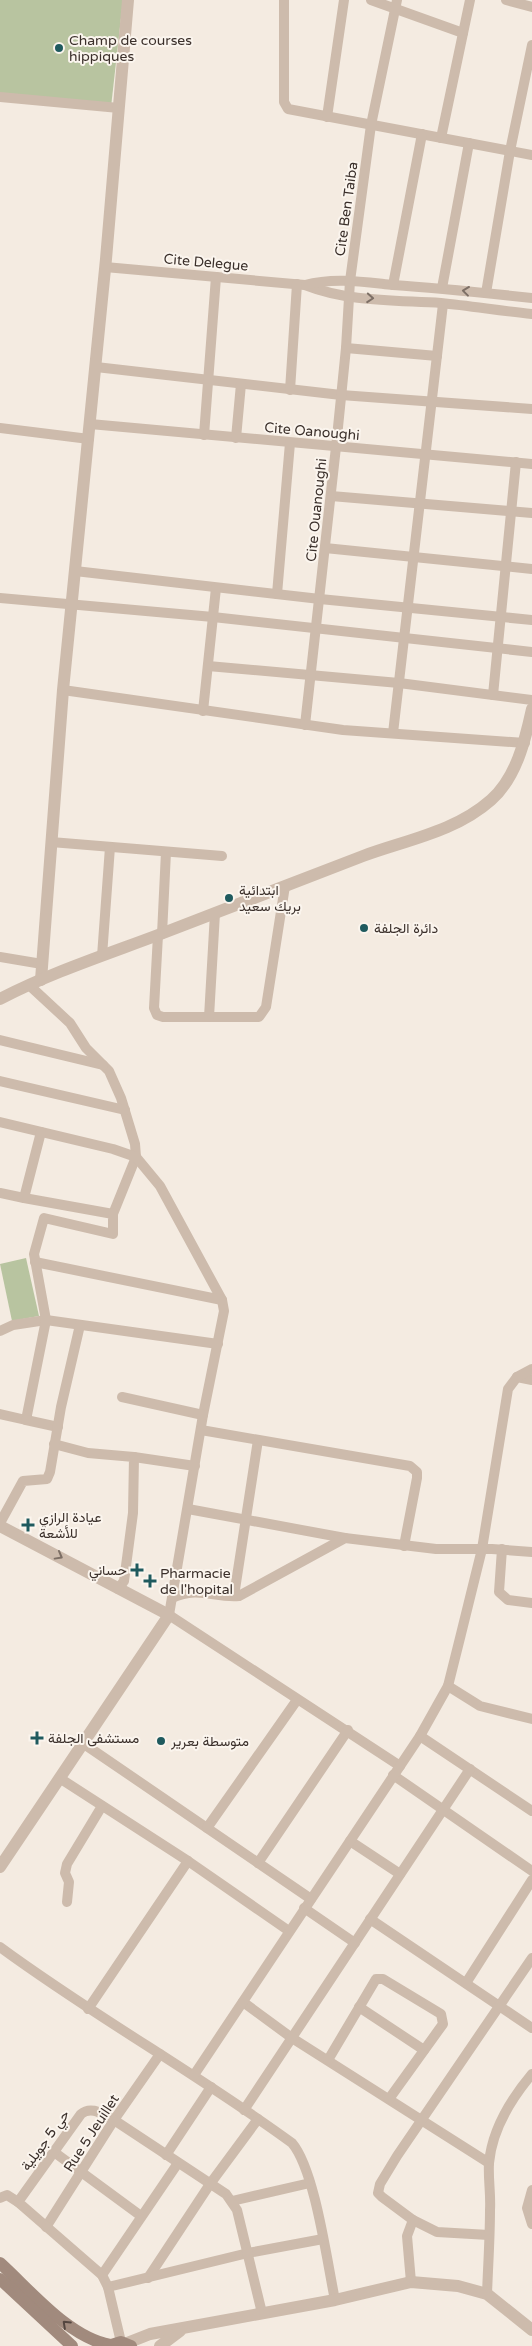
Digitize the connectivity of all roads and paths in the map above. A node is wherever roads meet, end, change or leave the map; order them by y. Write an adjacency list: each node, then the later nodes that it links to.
1 (128, 0): 12 (street)
2 (284, 0): 13 (street)
3 (344, 0): 13 (street)
4 (371, 0): 7 (street)
5 (470, 0): 9 (street)
6 (506, 0): 8 (street)
7 (396, 4): 9 (street); 14 (street, Cite Ben Taiba)
8 (532, 6)
9 (463, 33): 16 (street)
10 (532, 45): 18 (street)
11 (0, 97): 12 (street)
12 (119, 108): 20 (street)
13 (327, 117): 14 (street)
14 (371, 125): 15 (street); 22 (street, Cite Ben Taiba)
15 (422, 134): 16 (street); 24 (street)
16 (441, 138): 17 (street)
17 (469, 143): 18 (street); 25 (street)
18 (510, 151): 19 (street); 26 (street)
19 (532, 155)
20 (105, 267): 21 (street, Cite Delegue); 33 (street)
21 (216, 277): 23 (street, Cite Delegue); 34 (street)
22 (350, 281): 23 (street); 24 (street); 27 (street, Cite Ben Taiba)
23 (301, 285): 27 (street); 36 (street)
24 (393, 285): 25 (street)
25 (442, 288): 26 (street, one-way to 25)
26 (486, 293): 28 (street)
27 (348, 297): 29 (street, one-way to 29); 31 (street, Cite Ouanoughi)
28 (532, 298)
29 (443, 304): 30 (street); 32 (street)
30 (532, 314)
31 (346, 348): 32 (street); 37 (street, Cite Ouanoughi)
32 (437, 356): 38 (street)
33 (96, 368): 34 (street); 40 (street)
34 (207, 380): 35 (street); 42 (street)
35 (241, 384): 36 (street); 43 (street)
36 (290, 390): 37 (street)
37 (342, 395): 38 (street); 46 (street, Cite Ouanoughi)
38 (432, 401): 39 (street); 47 (street)
39 (532, 409)
40 (90, 424): 42 (street, Cite Oanoughi); 44 (street)
41 (0, 428): 44 (street)
42 (204, 435): 43 (street, Cite Oanoughi)
43 (236, 438): 45 (street, Cite Oanoughi)
44 (89, 439): 58 (street)
45 (290, 443): 46 (street, Cite Oanoughi); 60 (street)
46 (336, 448): 47 (street, Cite Oanoughi); 50 (street, Cite Ouanoughi)
47 (426, 454): 48 (street, Cite Oanoughi); 51 (street)
48 (516, 462): 49 (street, Cite Oanoughi); 52 (street)
49 (532, 464)
50 (331, 496): 51 (street); 54 (street, Cite Ouanoughi)
51 (420, 503): 52 (street); 55 (street)
52 (510, 511): 53 (street); 56 (street)
53 (532, 513)
54 (326, 548): 55 (street); 62 (street, Cite Ouanoughi)
55 (414, 558): 56 (street); 64 (street)
56 (505, 567): 57 (street); 66 (street)
57 (532, 569)
58 (75, 572): 59 (street); 63 (street)
59 (216, 588): 60 (street); 65 (street)
60 (277, 594): 62 (street)
61 (0, 598): 63 (street)
62 (320, 599): 64 (street); 68 (street, Cite Ouanoughi)
63 (72, 605): 65 (street); 75 (street)
64 (408, 609): 66 (street); 69 (street)
65 (213, 617): 68 (street); 72 (street)
66 (500, 617): 67 (street); 70 (street)
67 (532, 620)
68 (317, 629): 69 (street); 73 (street, Cite Ouanoughi)
69 (404, 637): 70 (street); 74 (street)
70 (496, 648): 71 (street); 76 (street)
71 (532, 652)
72 (208, 666): 73 (street); 79 (street)
73 (311, 675): 74 (street); 80 (street, Cite Ouanoughi)
74 (399, 683): 76 (street); 81 (street)
75 (63, 690): 79 (street); 83 (street)
76 (493, 695): 77 (street)
77 (532, 700)
78 (532, 709): 82 (street)
79 (203, 711): 80 (street)
80 (306, 725): 81 (street)
81 (393, 733): 82 (street)
82 (528, 737): 87 (street)
83 (52, 842): 84 (street); 92 (street)
84 (110, 847): 85 (street); 90 (street)
85 (166, 852): 86 (street); 89 (street)
86 (222, 856)
87 (285, 886): 88 (street); 96 (street)
88 (215, 913): 89 (street); 96 (street)
89 (160, 934): 90 (street); 96 (street)
90 (102, 956): 93 (street)
91 (0, 957): 92 (street)
92 (42, 964): 93 (street)
93 (42, 980): 94 (street)
94 (29, 985): 95 (street); 98 (street)
95 (0, 999)
96 (209, 1017)
97 (0, 1040): 98 (street)
98 (103, 1065): 100 (street)
99 (0, 1081): 100 (street)
100 (125, 1110): 103 (street)
101 (0, 1122): 102 (street)
102 (41, 1132): 103 (street); 105 (street)
103 (136, 1157): 107 (street); 110 (street)
104 (0, 1193): 105 (street)
105 (24, 1198): 106 (street)
106 (48, 1204): 107 (street); 108 (street)
107 (113, 1214): 108 (street)
108 (44, 1218): 109 (street)
109 (35, 1262): 110 (street); 111 (street)
110 (222, 1300): 114 (street)
111 (46, 1320): 112 (street); 113 (street); 121 (street)
112 (80, 1324): 114 (street); 122 (street)
113 (0, 1331)
114 (218, 1344): 120 (street)
115 (532, 1369): 116 (street)
116 (517, 1377): 117 (street); 133 (street)
117 (532, 1380)
118 (122, 1397): 120 (street)
119 (0, 1414): 121 (street)
120 (203, 1415): 123 (street)
121 (26, 1420): 122 (street)
122 (58, 1427): 125 (street)
123 (201, 1430): 124 (street); 127 (street)
124 (258, 1440): 129 (street); 132 (street)
125 (54, 1444): 126 (street); 130 (street)
126 (134, 1457): 127 (street); 136 (street)
127 (195, 1466): 128 (street)
128 (188, 1509): 129 (street); 138 (street)
129 (246, 1519): 131 (street); 137 (street)
130 (0, 1524): 136 (street, one-way to 136)
131 (345, 1538): 132 (street); 137 (street)
132 (404, 1546): 133 (street)
133 (482, 1549): 134 (street); 141 (street)
134 (502, 1549): 135 (street); 139 (street)
135 (532, 1552)
136 (118, 1589): 140 (street)
137 (234, 1596): 138 (street)
138 (172, 1598): 140 (street)
139 (532, 1603)
140 (169, 1615): 142 (street); 146 (street)
141 (448, 1686): 143 (street); 145 (street)
142 (297, 1700): 144 (street); 154 (street)
143 (532, 1719)
144 (348, 1730): 147 (street); 157 (street)
145 (420, 1736): 147 (street); 148 (street)
146 (84, 1744): 150 (street); 154 (street)
147 (400, 1766): 149 (street)
148 (470, 1769): 152 (street); 153 (street)
149 (393, 1775): 152 (street); 155 (street)
150 (61, 1779): 151 (street); 158 (street)
151 (102, 1806): 156 (street); 163 (street)
152 (442, 1809): 159 (street); 160 (street)
153 (532, 1811)
154 (207, 1828): 157 (street)
155 (350, 1841): 160 (street); 162 (street)
156 (188, 1861): 166 (street); 174 (street)
157 (258, 1862): 162 (street)
158 (0, 1867)
159 (532, 1871)
160 (400, 1874): 165 (street)
161 (532, 1880): 170 (street)
162 (311, 1899): 164 (street)
163 (67, 1902)
164 (304, 1908): 166 (street); 167 (street)
165 (370, 1919): 167 (street); 170 (street)
166 (289, 1931): 171 (street)
167 (355, 1943): 176 (street)
168 (0, 1947): 174 (street)
169 (532, 1958): 172 (street)
170 (466, 1983): 172 (street)
171 (243, 2002): 176 (street); 181 (street)
172 (500, 2005): 175 (street); 187 (street)
173 (359, 2007): 177 (street); 177 (street); 179 (street)
174 (88, 2009): 178 (street)
175 (532, 2028)
176 (292, 2038): 179 (street); 184 (street)
177 (424, 2050): 183 (street)
178 (160, 2054): 181 (street); 186 (street, Rue 5 Jeuillet)
179 (328, 2060): 183 (street)
180 (532, 2074): 191 (street)
181 (194, 2075): 182 (street)
182 (211, 2087): 184 (street); 189 (street)
183 (389, 2099): 187 (street)
184 (244, 2110): 185 (street)
185 (258, 2119): 193 (street); 194 (street)
186 (114, 2120): 188 (street, حي 5 جويلية); 189 (street, حي 5 جويلية); 192 (street, Rue 5 Jeuillet)
187 (422, 2121): 191 (street); 200 (street)
188 (54, 2152): 192 (street); 198 (street, حي 5 جويلية)
189 (166, 2155): 190 (street, حي 5 جويلية)
190 (178, 2163): 193 (street, حي 5 جويلية); 199 (street)
191 (489, 2164): 203 (street)
192 (82, 2172): 199 (street); 202 (street, Rue 5 Jeuillet)
193 (210, 2184): 197 (street, حي 5 جويلية); 208 (street)
194 (310, 2184): 197 (street); 204 (street)
195 (532, 2190): 201 (street)
196 (0, 2198): 198 (street)
197 (232, 2201): 205 (street)
198 (18, 2202): 202 (street)
199 (141, 2216): 207 (street)
200 (413, 2220): 203 (street); 210 (street)
201 (532, 2224)
202 (46, 2228): 207 (street)
203 (489, 2235): 212 (street)
204 (323, 2238): 205 (street); 213 (street)
205 (248, 2253): 208 (street); 214 (street)
206 (0, 2263): 217 (main road, one-way to 206)
207 (102, 2275): 211 (street)
208 (148, 2278): 211 (street)
209 (0, 2279): 218 (main road)
210 (412, 2282): 212 (street); 213 (street)
211 (108, 2286): 217 (street)
212 (487, 2294): 216 (street)
213 (335, 2300): 214 (street)
214 (262, 2312): 215 (street)
215 (184, 2328): 217 (street); 219 (street)
216 (532, 2330)
217 (119, 2344)
218 (72, 2346)
219 (160, 2346)

